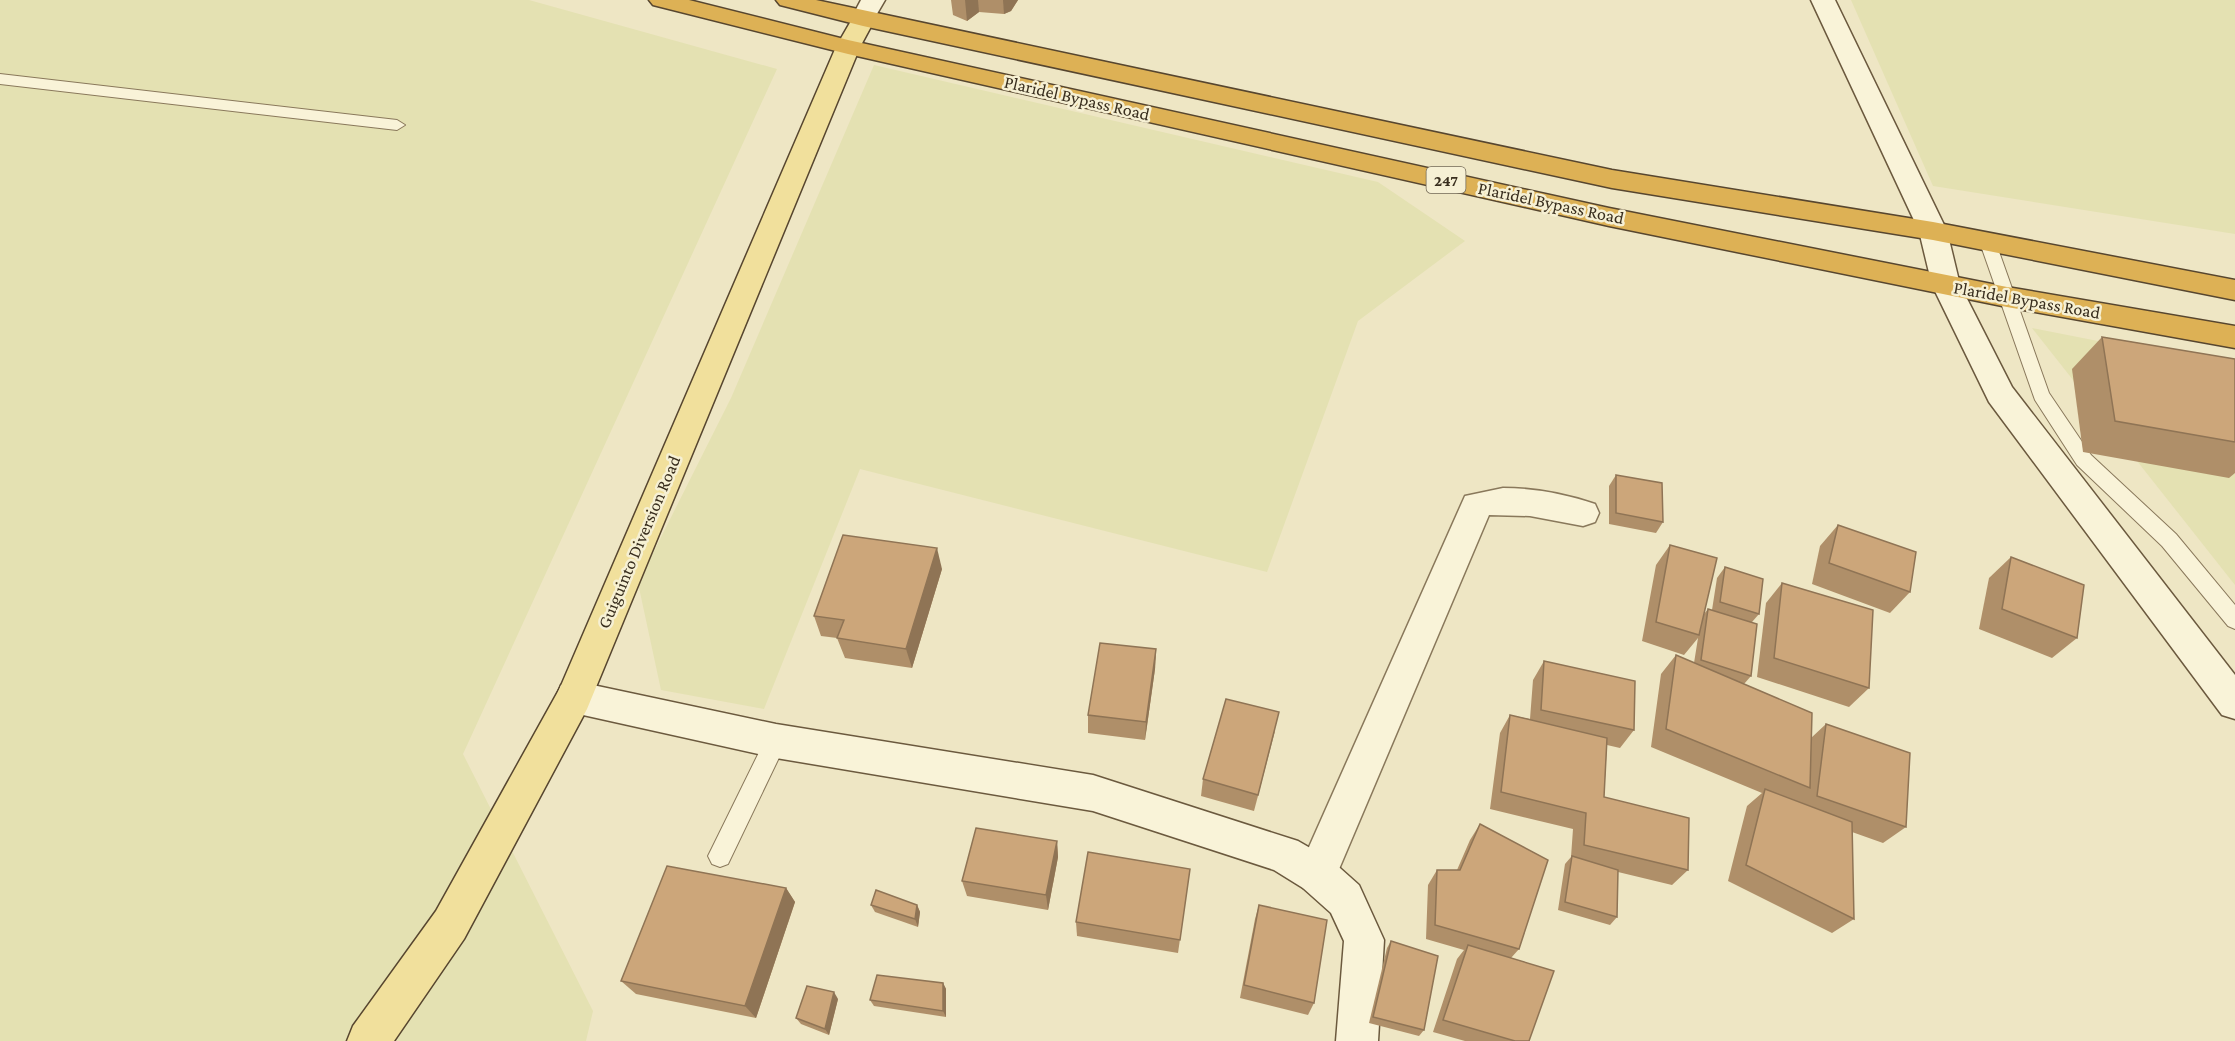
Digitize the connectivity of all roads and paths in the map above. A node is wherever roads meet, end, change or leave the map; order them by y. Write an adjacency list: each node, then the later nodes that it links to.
1 (661, 0): 5 (highway, Plaridel Bypass Road / 247)
2 (788, 0): 4 (highway, Plaridel Bypass Road / 247)
3 (1823, 0): 8 (street)
4 (868, 10): 5 (main road, Guiguinto Diversion Road); 8 (highway, Plaridel Bypass Road / 247)
5 (848, 47): 10 (highway, Plaridel Bypass Road / 247); 16 (main road, Guiguinto Diversion Road)
6 (0, 79): 7 (lane)
7 (397, 125)
8 (1933, 231): 9 (highway, Plaridel Bypass Road / 247); 10 (street)
9 (1988, 243): 11 (highway, Plaridel Bypass Road / 247); 12 (lane)
10 (1946, 285): 12 (highway, Plaridel Bypass Road / 247); 17 (street)
11 (2235, 290)
12 (2007, 297): 13 (highway, Plaridel Bypass Road / 247); 15 (lane)
13 (2235, 337)
14 (1583, 513): 20 (street)
15 (2235, 620)
16 (574, 697): 18 (street); 21 (main road, Guiguinto Diversion Road)
17 (2235, 703)
18 (776, 741): 19 (lane); 20 (street)
19 (720, 856)
20 (1317, 874): 22 (street)
21 (368, 1041)
22 (1357, 1041)

